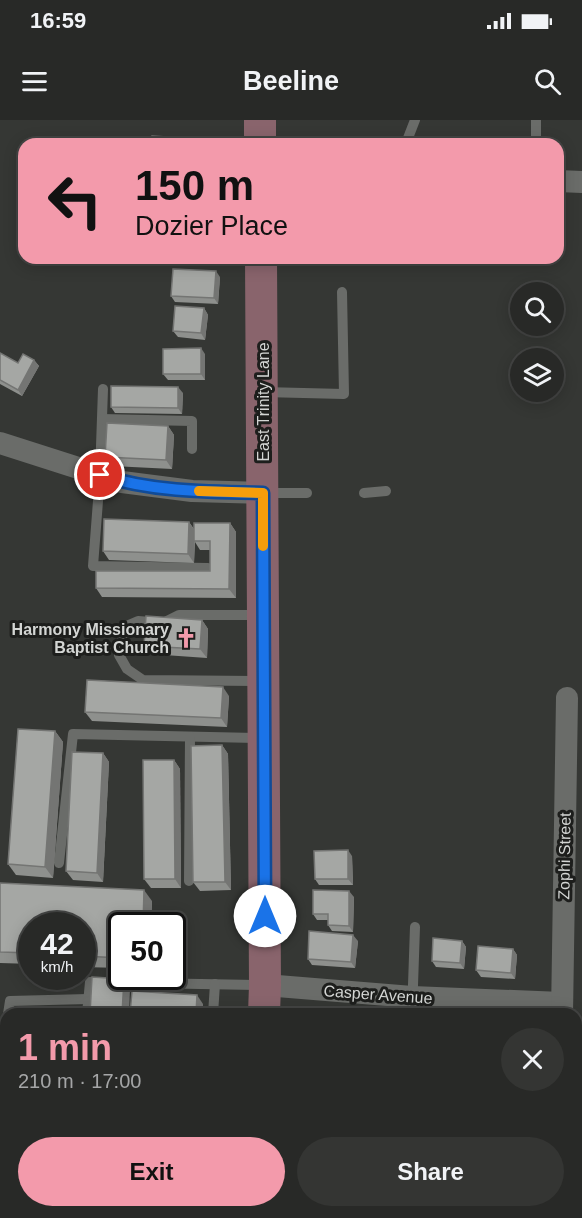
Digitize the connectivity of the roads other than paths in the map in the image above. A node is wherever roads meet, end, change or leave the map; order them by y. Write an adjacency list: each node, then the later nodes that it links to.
1 (260, 120): 4 (main road)
2 (415, 120): 5 (lane)
3 (536, 120): 6 (lane)
4 (260, 138)
5 (408, 138)
6 (536, 138)
7 (564, 181): 8 (street)
8 (582, 182)
9 (261, 264): 12 (main road, East Trinity Lane)
10 (342, 291): 12 (lane)
11 (103, 389): 13 (lane)
12 (262, 392): 18 (main road, East Trinity Lane)
13 (102, 419): 15 (lane); 16 (lane)
14 (0, 443): 16 (street)
15 (192, 449)
16 (100, 475): 18 (street); 21 (lane)
17 (386, 491): 20 (lane)
18 (263, 493): 19 (lane); 22 (main road, East Trinity Lane)
19 (307, 493)
20 (364, 493)
21 (208, 568)
22 (263, 615): 23 (main road, East Trinity Lane); 23 (lane)
23 (264, 681): 26 (main road, East Trinity Lane)
24 (567, 698): 38 (street, Zophi Street)
25 (190, 737): 26 (lane); 27 (lane); 28 (lane)
26 (264, 738): 32 (main road, East Trinity Lane)
27 (59, 863)
28 (189, 881)
29 (415, 927): 33 (lane)
30 (215, 984): 31 (lane); 32 (lane); 36 (lane)
31 (88, 999): 34 (lane); 35 (lane)
32 (265, 1000): 33 (street, Casper Avenue)
33 (412, 1005): 37 (street, Casper Avenue)
34 (9, 1008)
35 (87, 1008)
36 (213, 1008)
37 (524, 1008)
38 (562, 1008)

